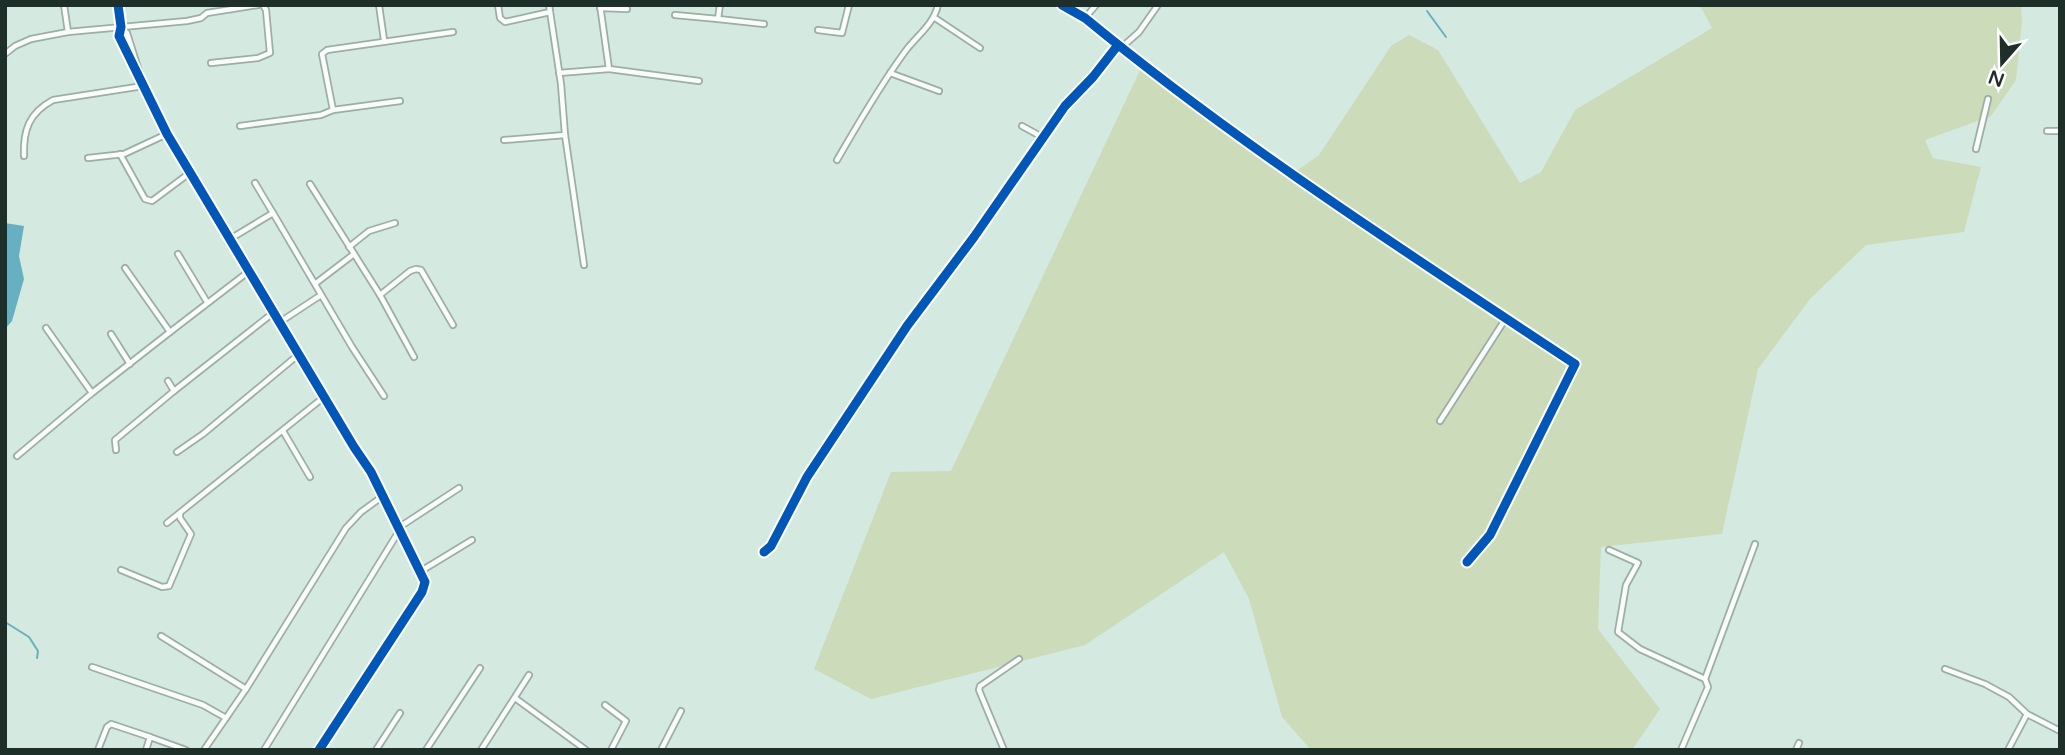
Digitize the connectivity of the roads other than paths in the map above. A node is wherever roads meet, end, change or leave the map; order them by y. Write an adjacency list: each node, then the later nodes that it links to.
1 (64, 5): 23 (street)
2 (118, 5): 21 (street)
3 (258, 5): 21 (street)
4 (263, 5): 29 (street)
5 (379, 5): 25 (street)
6 (498, 5): 14 (street)
7 (720, 5): 19 (street)
8 (849, 5): 22 (street)
9 (938, 5): 17 (street)
10 (1062, 5): 18 (street)
11 (1096, 5): 18 (street)
12 (1158, 5): 26 (street)
13 (600, 7): 15 (street); 30 (street)
14 (549, 8): 31 (street)
15 (627, 9)
16 (675, 15): 19 (street)
17 (935, 18): 27 (street); 32 (street)
18 (1085, 18): 26 (street)
19 (719, 19): 20 (street)
20 (764, 24)
21 (121, 27): 23 (street); 34 (street)
22 (818, 30)
23 (68, 32): 28 (street)
24 (453, 32): 25 (street)
25 (384, 40): 38 (street)
26 (1120, 46): 45 (street); 69 (street)
27 (980, 48)
28 (5, 54)
29 (211, 63)
30 (608, 69): 31 (street); 33 (street)
31 (559, 73): 44 (street)
32 (890, 73): 35 (street); 51 (street)
33 (699, 81)
34 (143, 86): 43 (street); 49 (street)
35 (939, 91)
36 (1988, 99): 47 (street)
37 (400, 101): 38 (street)
38 (333, 110): 39 (street)
39 (240, 126)
40 (1022, 126): 45 (street)
41 (2047, 131): 42 (street)
42 (2060, 131)
43 (167, 134): 48 (street); 52 (street)
44 (565, 135): 46 (street); 61 (street)
45 (1044, 138): 97 (street)
46 (505, 141)
47 (1976, 149)
48 (120, 154): 50 (street); 52 (street)
49 (24, 156)
50 (88, 158)
51 (837, 160)
52 (191, 172): 57 (street)
53 (255, 183): 55 (street)
54 (310, 184): 58 (street)
55 (273, 213): 57 (street); 64 (street)
56 (394, 223): 58 (street)
57 (230, 239): 63 (street)
58 (349, 247): 60 (street)
59 (178, 254): 67 (street)
60 (354, 254): 64 (street); 66 (street)
61 (584, 265)
62 (125, 268): 73 (street)
63 (248, 272): 67 (street); 68 (street)
64 (316, 283): 65 (street)
65 (321, 295): 70 (street); 81 (street)
66 (380, 295): 71 (street); 76 (street)
67 (208, 302): 73 (street)
68 (273, 313): 70 (street); 79 (street)
69 (1506, 318): 83 (street); 98 (street)
70 (280, 322): 75 (street)
71 (453, 325)
72 (46, 328): 80 (street)
73 (170, 332): 77 (street)
74 (111, 334): 77 (street)
75 (299, 355): 82 (street); 86 (street)
76 (414, 357)
77 (130, 364): 80 (street)
78 (168, 381): 79 (street)
79 (174, 391): 85 (street)
80 (92, 393): 87 (street)
81 (384, 396)
82 (324, 397): 84 (street); 90 (street)
83 (1440, 421)
84 (283, 431): 88 (street); 91 (street)
85 (116, 450)
86 (177, 452)
87 (17, 456)
88 (310, 477)
89 (459, 488): 93 (street)
90 (383, 496): 93 (street); 108 (street)
91 (180, 513): 92 (street); 99 (street)
92 (167, 523)
93 (399, 529): 100 (street); 122 (street)
94 (472, 540): 100 (street)
95 (1755, 544): 107 (street)
96 (1609, 550): 107 (street)
97 (764, 552)
98 (1467, 562)
99 (121, 570)
100 (421, 571): 123 (street)
101 (161, 636): 108 (street)
102 (1019, 659): 130 (street)
103 (92, 667): 114 (street)
104 (480, 668): 125 (street)
105 (1945, 669): 113 (street)
106 (529, 675): 109 (street)
107 (1704, 680): 131 (street)
108 (246, 689): 114 (street)
109 (515, 698): 126 (street); 127 (street)
110 (605, 705): 128 (street)
111 (681, 711): 129 (street)
112 (400, 713): 124 (street)
113 (2027, 713): 115 (street); 133 (street)
114 (226, 718): 121 (street)
115 (2060, 731)
116 (150, 737): 118 (street); 119 (street); 120 (street)
117 (1799, 743): 132 (street)
118 (98, 750)
119 (146, 750)
120 (186, 750)
121 (204, 750)
122 (264, 750)
123 (319, 750)
124 (376, 750)
125 (426, 750)
126 (481, 750)
127 (586, 750)
128 (611, 750)
129 (661, 750)
130 (1004, 750)
131 (1681, 750)
132 (1796, 750)
133 (2008, 750)

